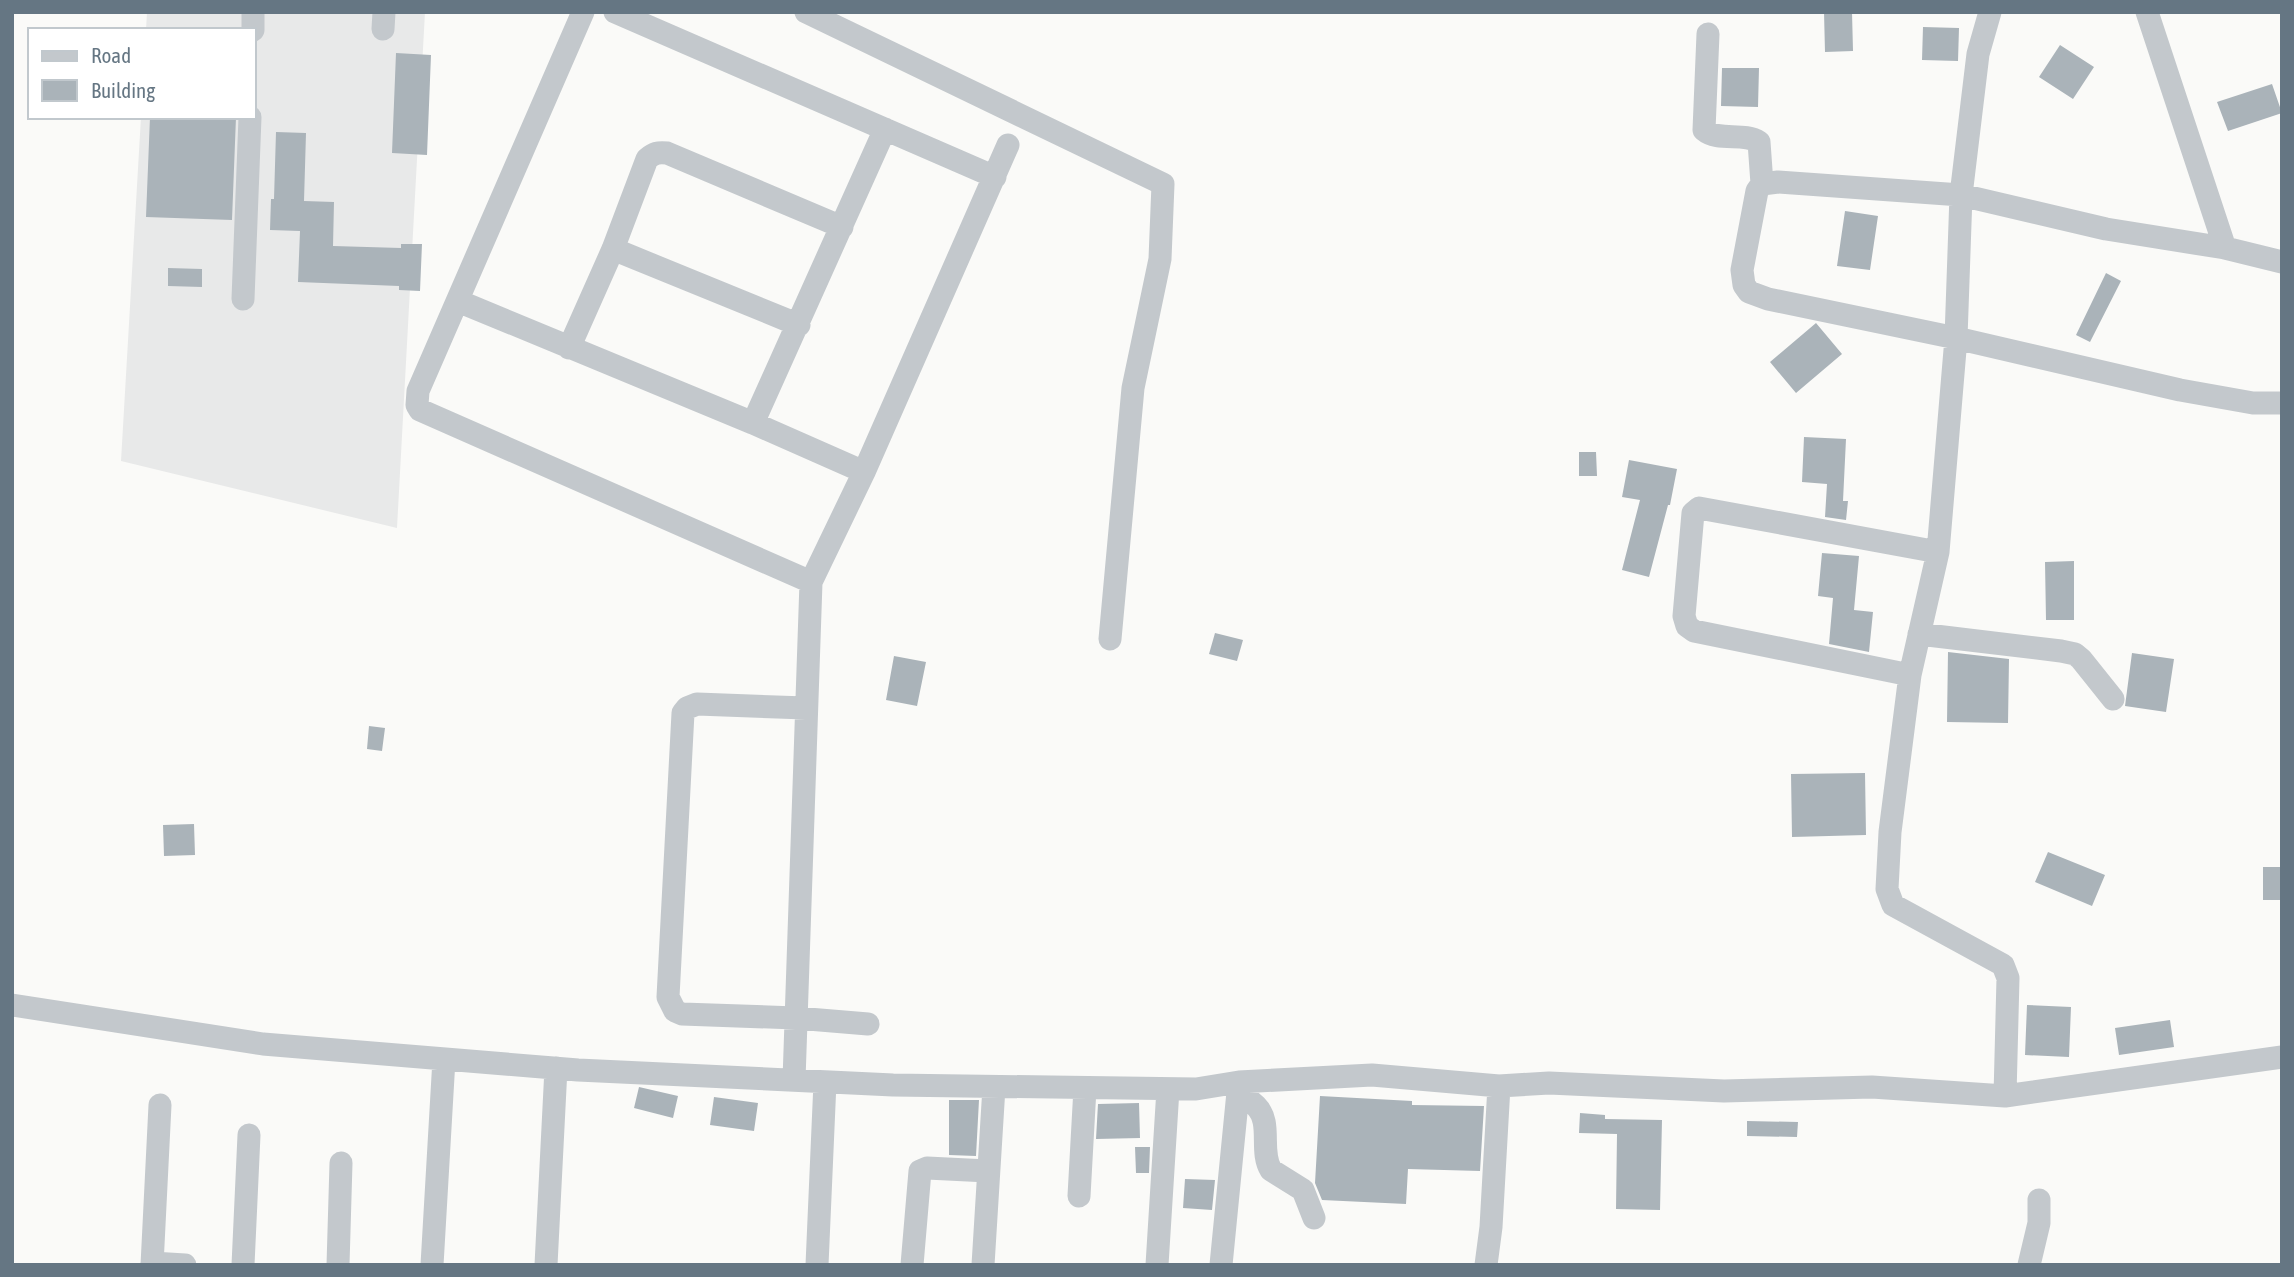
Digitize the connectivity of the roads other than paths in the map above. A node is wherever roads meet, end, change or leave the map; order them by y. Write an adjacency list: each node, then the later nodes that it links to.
1 (583, 12): 18 (street)
2 (615, 12): 8 (street)
3 (806, 12): 28 (street)
4 (1990, 12): 12 (street)
5 (2147, 12): 15 (street)
6 (1708, 34): 11 (street)
7 (250, 119): 17 (street)
8 (886, 129): 10 (street); 13 (street)
9 (1008, 145): 10 (street)
10 (995, 177): 24 (street)
11 (1762, 184): 12 (street); 20 (street)
12 (1961, 195): 15 (street); 20 (street)
13 (842, 228): 14 (street); 19 (street)
14 (613, 248): 19 (street); 21 (street)
15 (2225, 248): 16 (street)
16 (2282, 262)
17 (243, 299)
18 (458, 301): 21 (street); 26 (street)
19 (799, 325): 23 (street)
20 (1956, 338): 22 (street); 25 (street)
21 (569, 348): 23 (street)
22 (2282, 404)
23 (753, 423): 24 (street)
24 (864, 472): 26 (street)
25 (1938, 552): 27 (street); 29 (street)
26 (811, 582): 31 (street)
27 (1919, 634): 29 (street); 30 (street)
28 (1110, 639)
29 (1910, 675): 45 (street)
30 (2113, 699)
31 (806, 708): 33 (street); 33 (street)
32 (12, 1004): 36 (street)
33 (796, 1018): 34 (street); 38 (street)
34 (868, 1024)
35 (2282, 1057): 45 (street)
36 (444, 1059): 37 (street); 57 (street)
37 (556, 1068): 38 (street); 58 (street)
38 (794, 1080): 39 (street)
39 (825, 1082): 41 (street); 59 (street)
40 (1499, 1086): 42 (street); 45 (street); 64 (street)
41 (994, 1087): 43 (street); 49 (street)
42 (1239, 1087): 44 (street); 52 (street); 63 (street)
43 (1085, 1088): 44 (street); 50 (street)
44 (1168, 1089): 62 (street)
45 (2005, 1096)
46 (160, 1105): 53 (street)
47 (248, 1135): 55 (street)
48 (341, 1163): 56 (street)
49 (988, 1171): 60 (street); 61 (street)
50 (1079, 1196)
51 (2039, 1200): 65 (street)
52 (1314, 1218)
53 (152, 1264): 54 (street)
54 (185, 1265)
55 (243, 1265)
56 (338, 1265)
57 (432, 1265)
58 (547, 1265)
59 (817, 1265)
60 (912, 1265)
61 (983, 1265)
62 (1157, 1265)
63 (1221, 1265)
64 (1486, 1265)
65 (2029, 1265)

